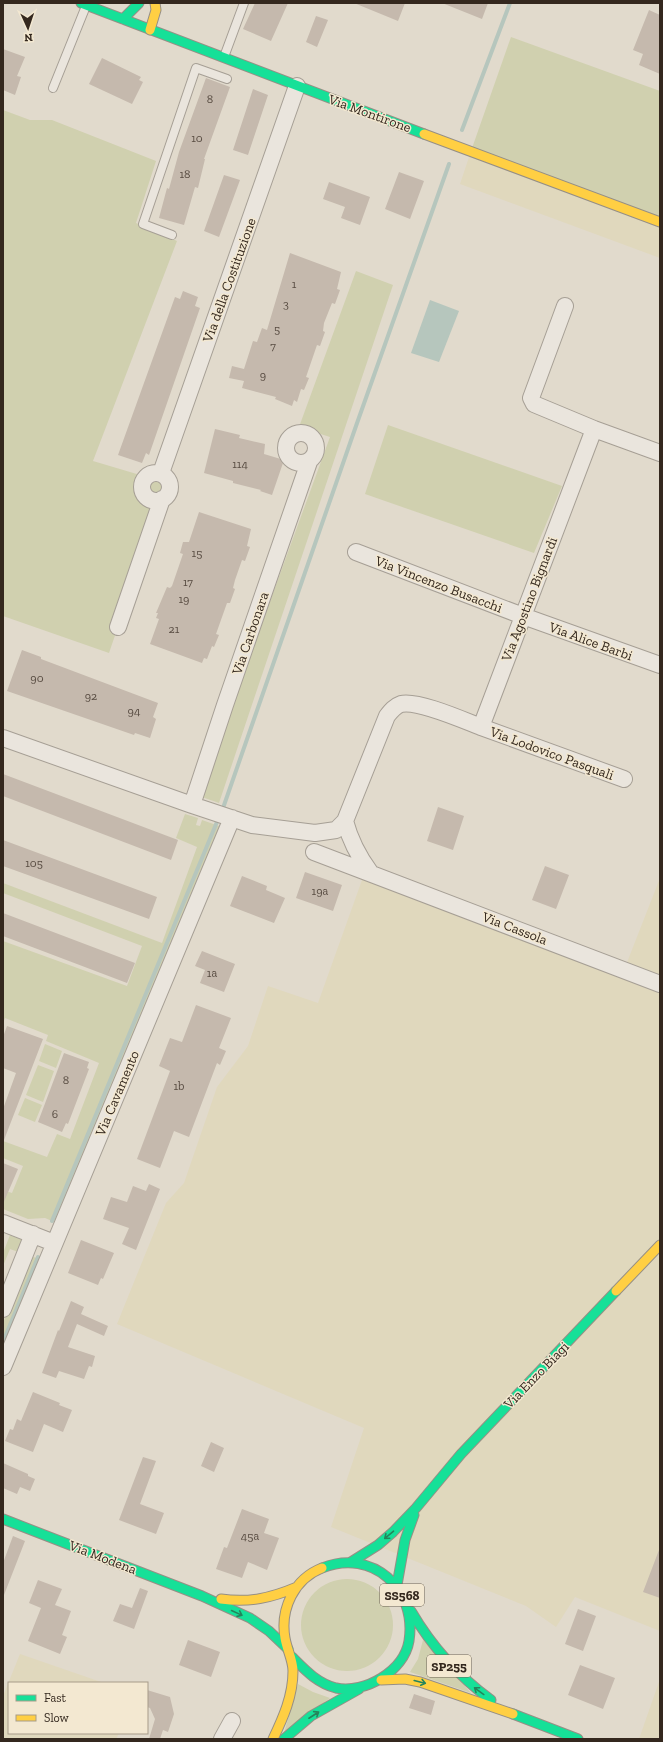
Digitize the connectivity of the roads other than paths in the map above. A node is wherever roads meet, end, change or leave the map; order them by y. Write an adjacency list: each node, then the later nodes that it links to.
1 (139, 3): 5 (main road)
2 (155, 3): 6 (main road)
3 (244, 3): 7 (lane)
4 (84, 4): 5 (main road, Via Montirone); 11 (lane)
5 (123, 19): 6 (main road, Via Montirone)
6 (150, 30): 8 (main road, Via Montirone)
7 (224, 58): 8 (main road, Via Montirone); 10 (main road, Via Montirone)
8 (206, 61): 9 (lane); 13 (lane)
9 (227, 79)
10 (297, 86): 12 (main road, Via Montirone); 18 (street, Via della Costituzione)
11 (53, 88)
12 (660, 222)
13 (172, 235)
14 (564, 306): 15 (street)
15 (594, 429): 16 (street); 21 (street, Via Agostino Bignardi)
16 (660, 454)
17 (309, 462): 27 (street, Via Carbonara)
18 (160, 473): 19 (street); 19 (street)
19 (162, 499): 22 (street)
20 (356, 552): 21 (street, Via Vincenzo Busacchi)
21 (523, 616): 23 (street, Via Alice Barbi); 24 (street, Via Agostino Bignardi)
22 (118, 626)
23 (660, 665)
24 (481, 727): 26 (street, Via Lodovico Pasquali); 29 (street)
25 (3, 738): 27 (street)
26 (624, 778)
27 (192, 805): 28 (street)
28 (232, 818): 29 (street); 35 (street, Via Cavamento)
29 (345, 821): 31 (street)
30 (314, 852): 31 (street, Via Cassola)
31 (370, 872): 32 (street, Via Cassola)
32 (660, 984)
33 (3, 1223): 34 (street)
34 (33, 1234): 35 (street); 37 (street)
35 (54, 1243): 38 (street, Via Cavamento)
36 (660, 1245): 39 (main road, Via Enzo Biagi / SS568)
37 (3, 1309)
38 (3, 1367)
39 (416, 1508): 41 (main road, Via Enzo Biagi / SS568, one-way to 41); 42 (main road, Via Enzo Biagi / SS568)
40 (3, 1519): 44 (main road, Via Modena)
41 (351, 1562): 42 (main road, Via Modena / SS568); 43 (main road, Via Modena / SS568)
42 (397, 1585): 45 (main road, Via Modena / SS568)
43 (297, 1587): 44 (main road, Via Modena); 46 (main road, Via Modena / SS568)
44 (202, 1596): 46 (main road, Via Modena, one-way to 46)
45 (406, 1602): 47 (main road, Via Modena / SS568); 49 (main road, Via Modena / SP255, one-way to 45)
46 (290, 1653): 48 (main road, Via Modena / SS568); 52 (main road, SS568)
47 (381, 1680): 48 (main road, Via Modena / SS568); 49 (main road, Via Modena / SP255, one-way to 49)
48 (360, 1688): 53 (main road, SS568, one-way to 48)
49 (510, 1713): 54 (main road, Via Modena / SP255)
50 (232, 1721): 51 (street)
51 (222, 1739)
52 (274, 1739)
53 (284, 1739)
54 (578, 1739)

